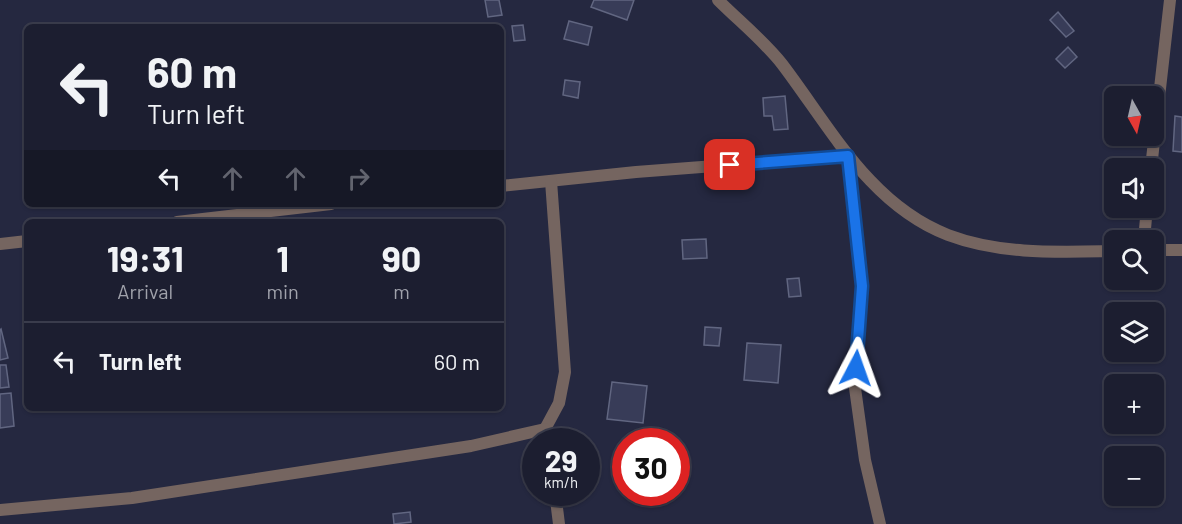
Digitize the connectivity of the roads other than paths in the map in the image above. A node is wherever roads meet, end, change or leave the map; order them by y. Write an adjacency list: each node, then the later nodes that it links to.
1 (718, 0): 3 (street)
2 (1170, 0): 4 (street)
3 (848, 156): 5 (street); 13 (street); 19 (street)
4 (1152, 158)
5 (551, 181): 6 (street); 14 (street)
6 (504, 186)
7 (304, 207): 8 (street)
8 (202, 219)
9 (24, 241): 10 (street)
10 (0, 244)
11 (1164, 250): 12 (street)
12 (1182, 250)
13 (1104, 251)
14 (549, 428)
15 (522, 439): 17 (street)
16 (557, 506): 18 (street)
17 (0, 510)
18 (560, 524)
19 (880, 524)

